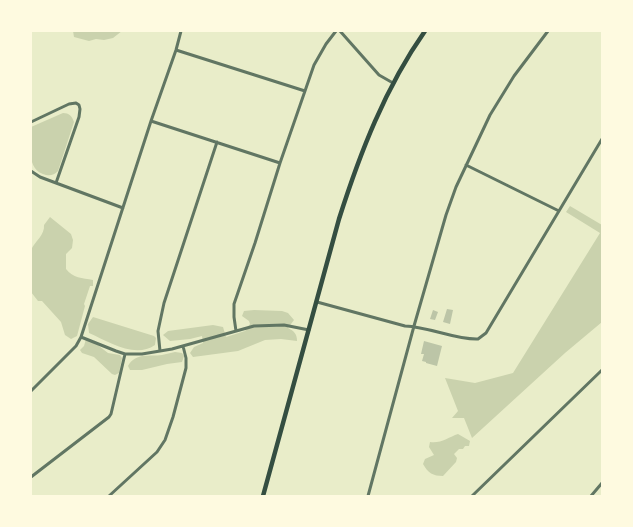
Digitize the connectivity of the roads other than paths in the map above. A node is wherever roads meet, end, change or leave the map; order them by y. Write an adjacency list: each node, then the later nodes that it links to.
1 (181, 31): 6 (street)
2 (336, 31): 8 (street)
3 (340, 31): 7 (street)
4 (425, 31): 7 (main road)
5 (548, 31): 14 (street)
6 (176, 50): 8 (street); 9 (street)
7 (393, 83): 19 (main road)
8 (305, 91): 13 (street)
9 (151, 120): 12 (street); 17 (street)
10 (31, 122): 16 (street)
11 (602, 139): 18 (street)
12 (218, 142): 13 (street); 25 (street)
13 (280, 163): 22 (street)
14 (466, 165): 18 (street); 20 (street)
15 (31, 171): 16 (street)
16 (56, 183): 17 (street)
17 (123, 208): 23 (street)
18 (560, 211): 20 (street)
19 (317, 302): 20 (street); 21 (main road)
20 (414, 326): 33 (street)
21 (309, 330): 22 (street); 32 (main road)
22 (236, 331): 24 (street)
23 (81, 337): 26 (street); 28 (street)
24 (183, 346): 25 (street); 31 (street)
25 (160, 351): 26 (street)
26 (126, 354): 29 (street)
27 (602, 370): 34 (street)
28 (31, 391)
29 (31, 478)
30 (602, 483): 35 (street)
31 (109, 496)
32 (263, 496)
33 (368, 496)
34 (472, 496)
35 (591, 496)

